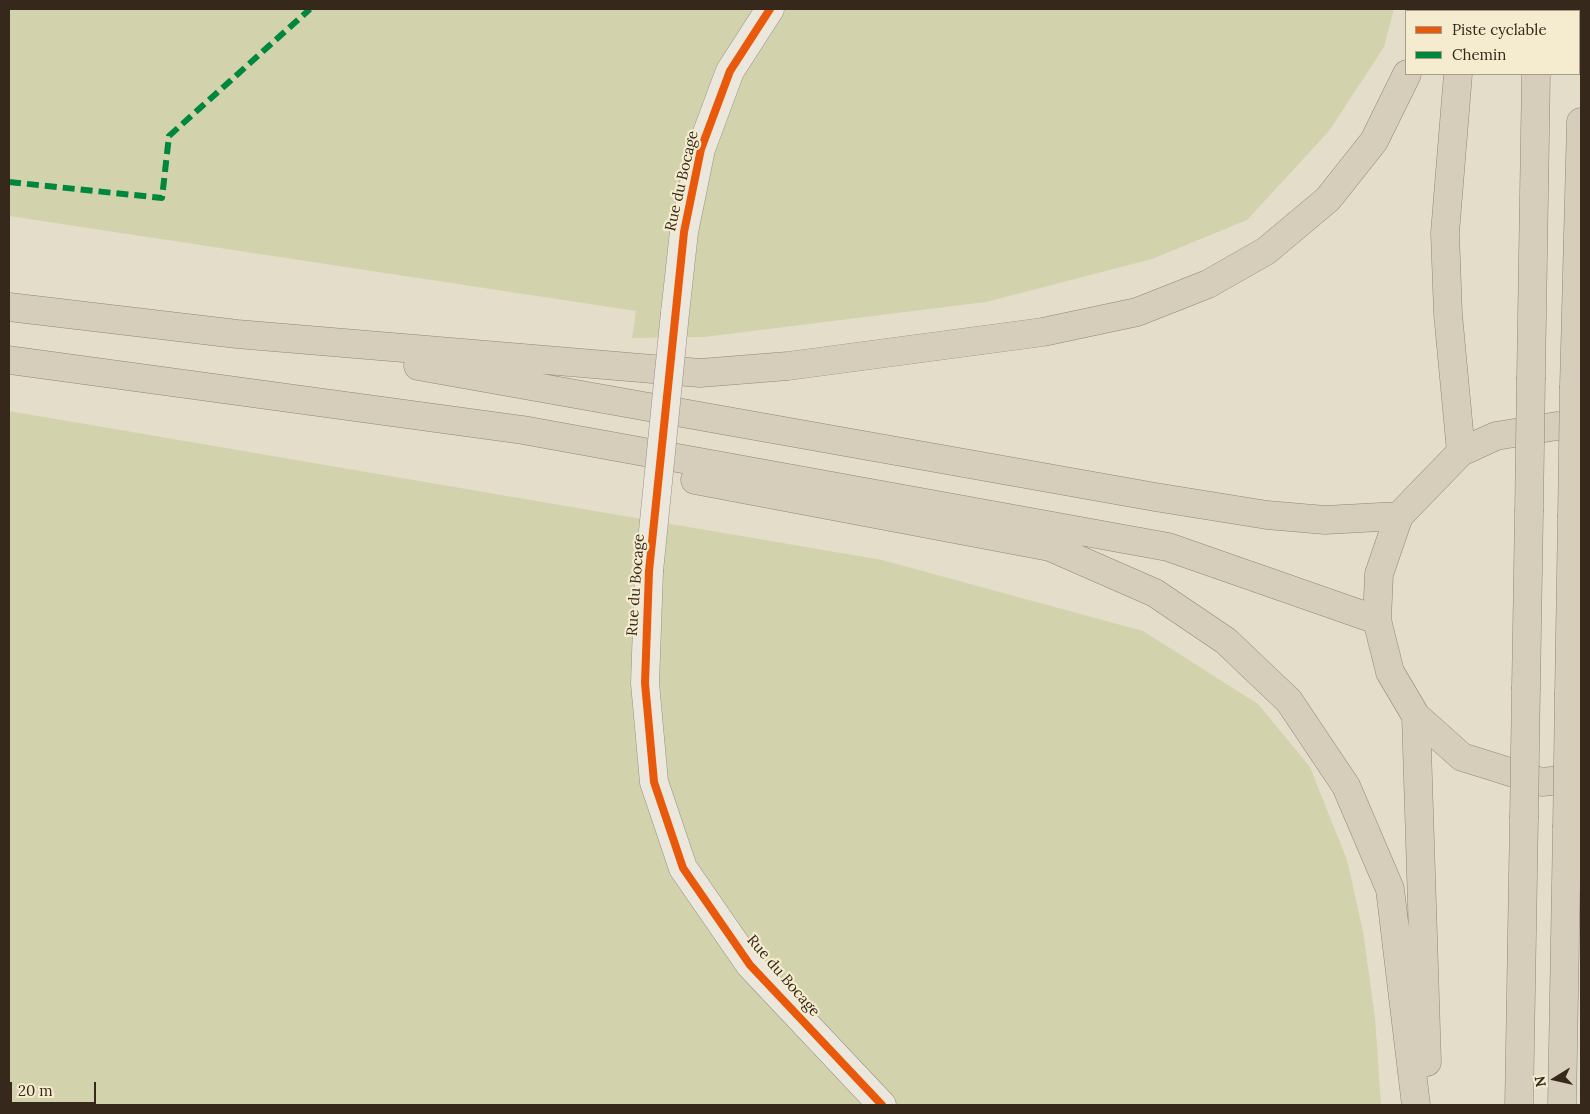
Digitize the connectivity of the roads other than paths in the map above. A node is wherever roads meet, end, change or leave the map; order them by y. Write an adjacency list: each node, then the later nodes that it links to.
1 (770, 9): 16 (street, Rue du Bocage, bridge)
2 (1407, 75): 7 (highway)
3 (1458, 75): 11 (highway)
4 (1536, 75): 19 (highway, bridge)
5 (1581, 122): 20 (highway, bridge)
6 (9, 307): 7 (highway)
7 (237, 334): 12 (highway)
8 (9, 360): 9 (highway)
9 (522, 430): 13 (highway); 17 (highway)
10 (1581, 431): 11 (highway)
11 (1462, 452): 12 (highway)
12 (1399, 516): 13 (highway)
13 (1377, 620): 14 (highway)
14 (1416, 716): 15 (highway); 18 (highway)
15 (1581, 778)
16 (882, 1105)
17 (1416, 1105)
18 (1429, 1105)
19 (1519, 1105)
20 (1562, 1105)

